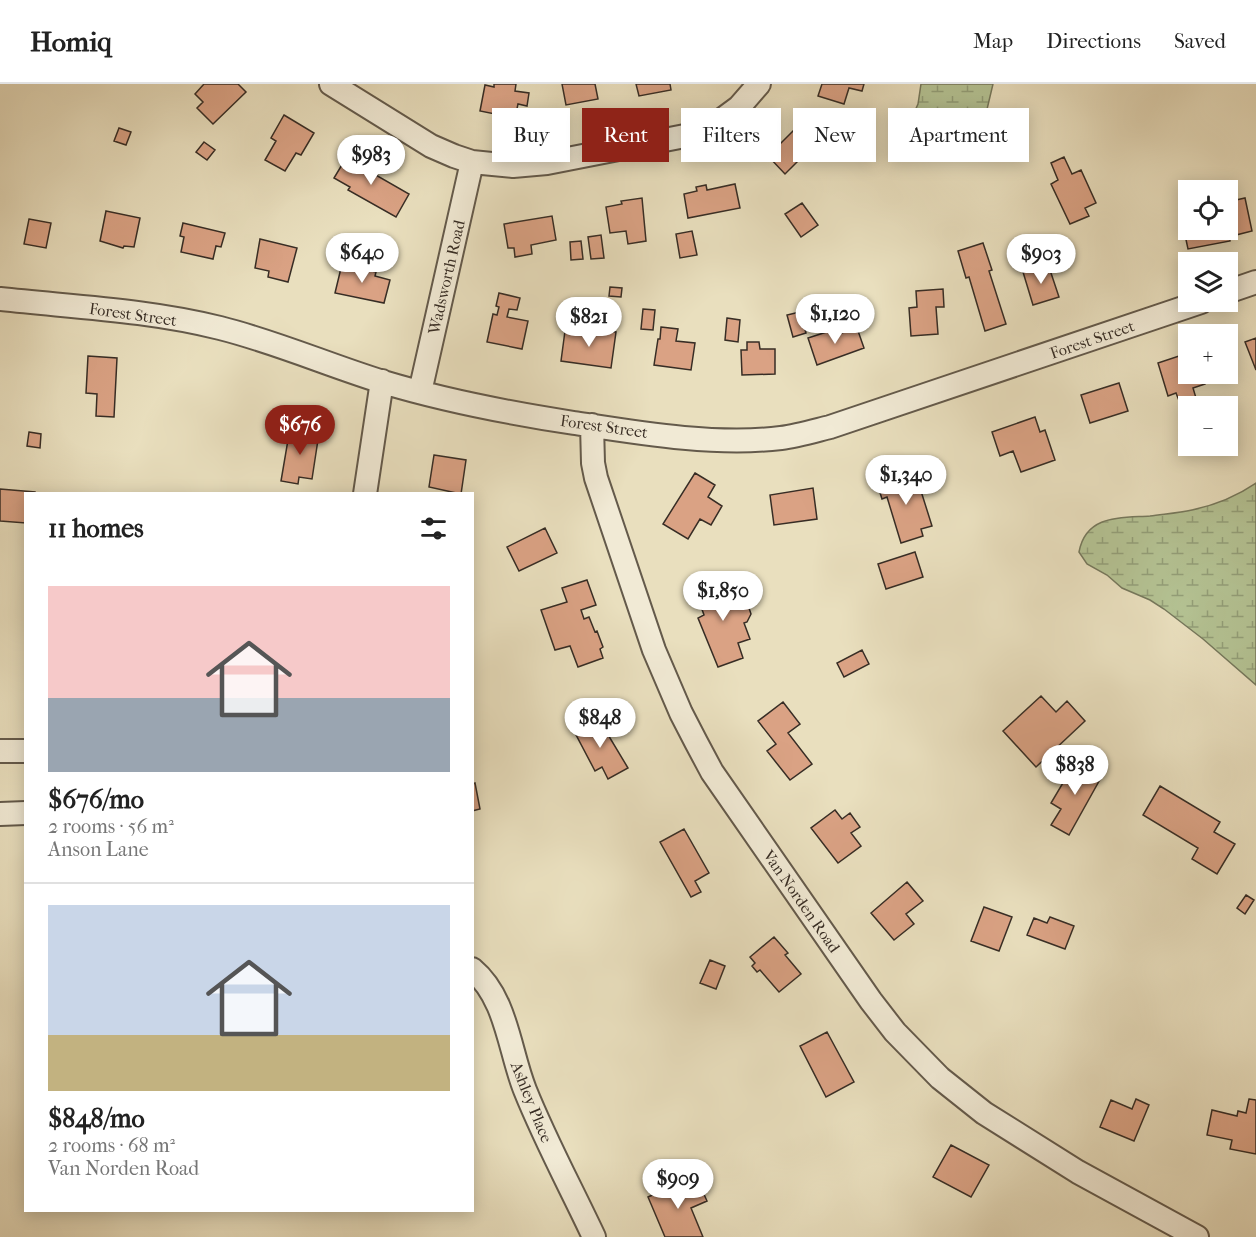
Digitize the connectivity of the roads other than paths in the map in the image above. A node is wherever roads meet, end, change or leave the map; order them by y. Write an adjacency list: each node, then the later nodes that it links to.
1 (331, 84): 3 (street)
2 (759, 84): 3 (street)
3 (472, 162): 9 (street, Wadsworth Road)
4 (1256, 282): 5 (street)
5 (1238, 288)
6 (0, 299): 8 (street, Forest Street)
7 (1178, 310): 10 (street, Forest Street)
8 (382, 381): 9 (street, Forest Street); 11 (street)
9 (420, 392): 10 (street, Forest Street)
10 (592, 425): 18 (street, Van Norden Road)
11 (365, 492)
12 (0, 751): 13 (street)
13 (24, 751)
14 (24, 813): 15 (street)
15 (0, 814)
16 (474, 971): 17 (street, Ashley Place)
17 (594, 1237)
18 (1197, 1237)

